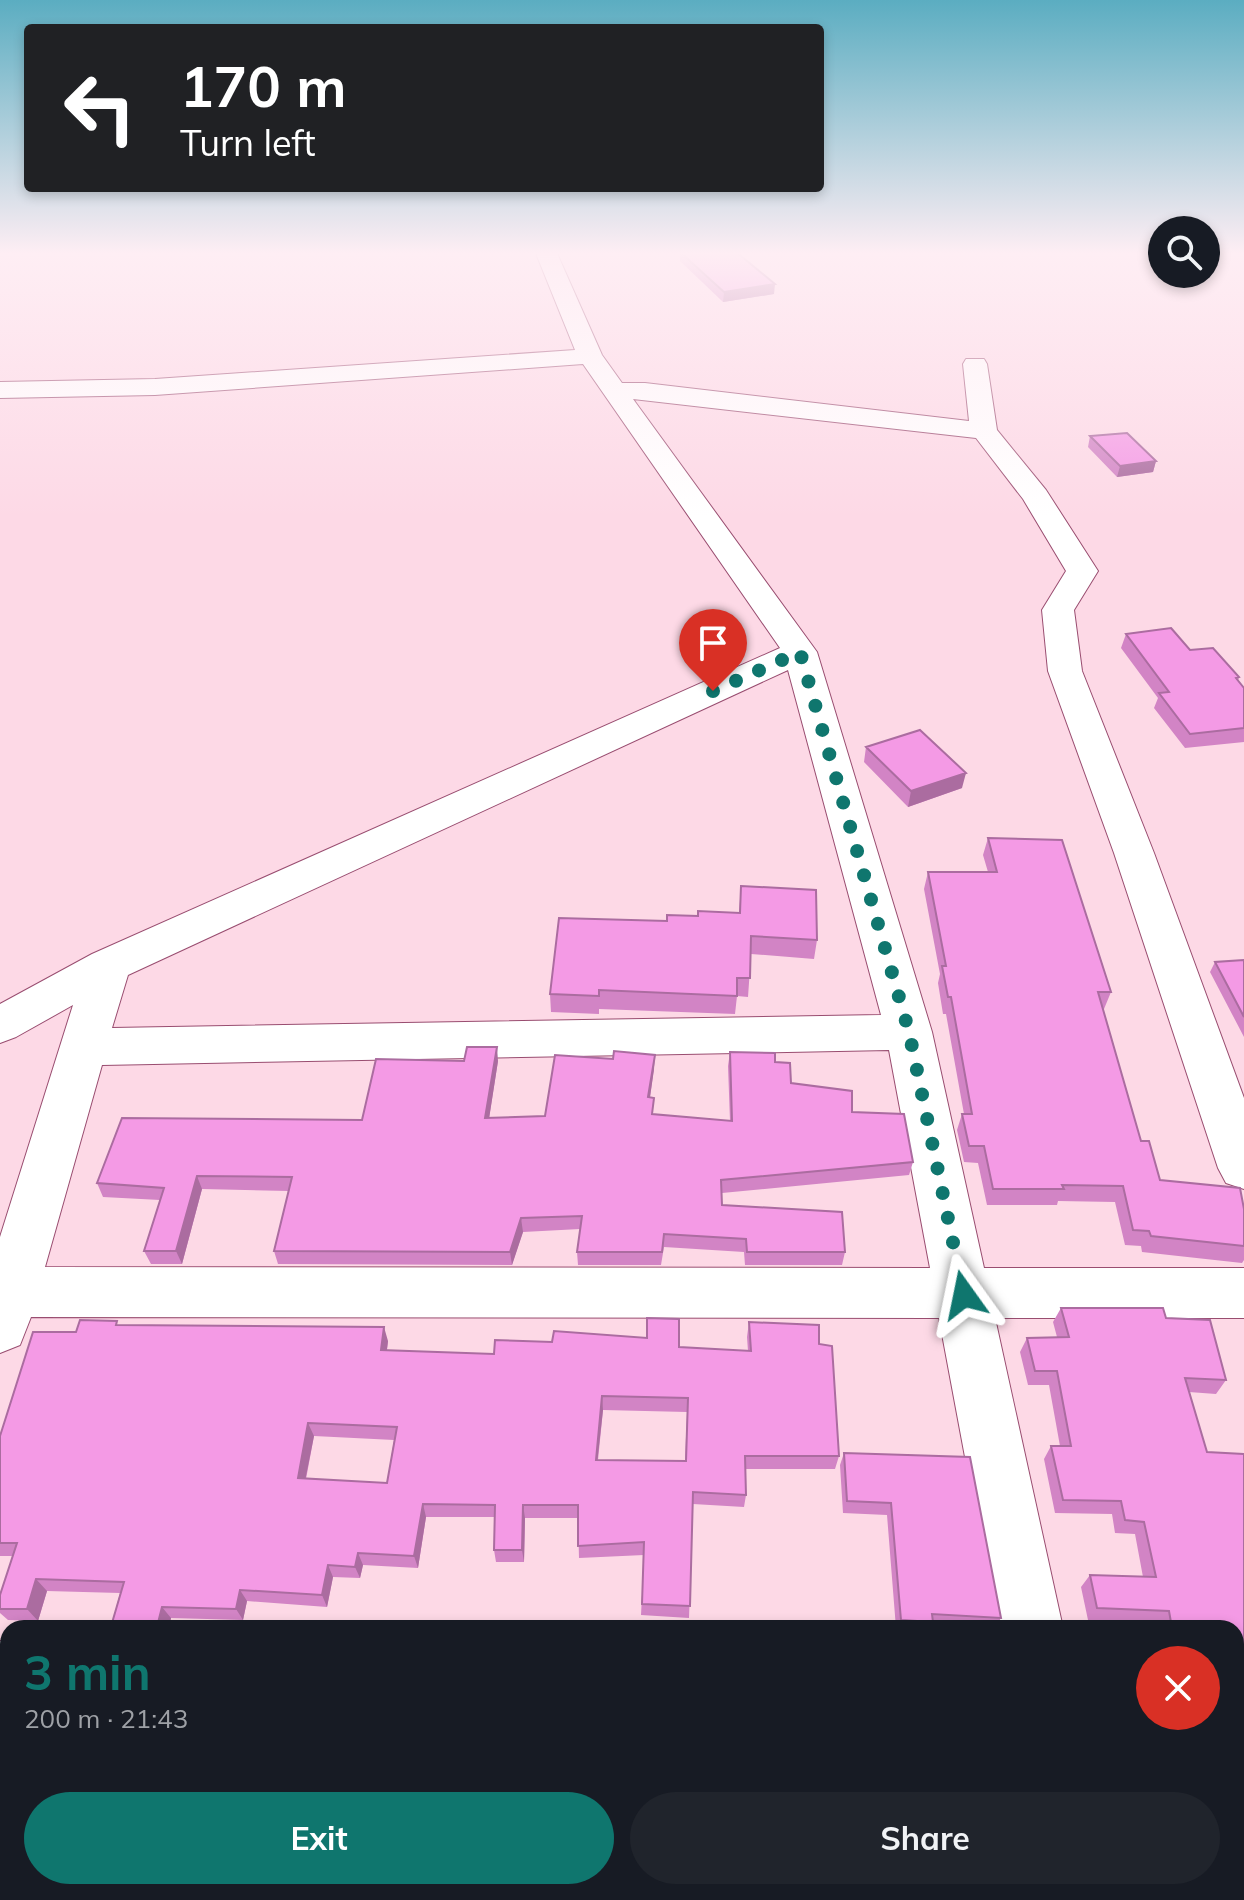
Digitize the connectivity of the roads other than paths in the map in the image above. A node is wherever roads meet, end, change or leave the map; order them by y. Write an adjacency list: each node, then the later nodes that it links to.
1 (583, 340): 2 (street)
2 (590, 356): 4 (street); 5 (street)
3 (975, 364): 6 (street)
4 (0, 390)
5 (614, 391): 6 (street); 7 (street)
6 (984, 431): 12 (street)
7 (800, 652): 8 (street); 10 (street)
8 (108, 965): 9 (street); 11 (street)
9 (0, 1025)
10 (909, 1032): 11 (street); 14 (street)
11 (86, 1047): 15 (street)
12 (1244, 1168)
13 (1244, 1293): 14 (street)
14 (964, 1295): 15 (street); 16 (street)
15 (5, 1310)
16 (1028, 1620)

